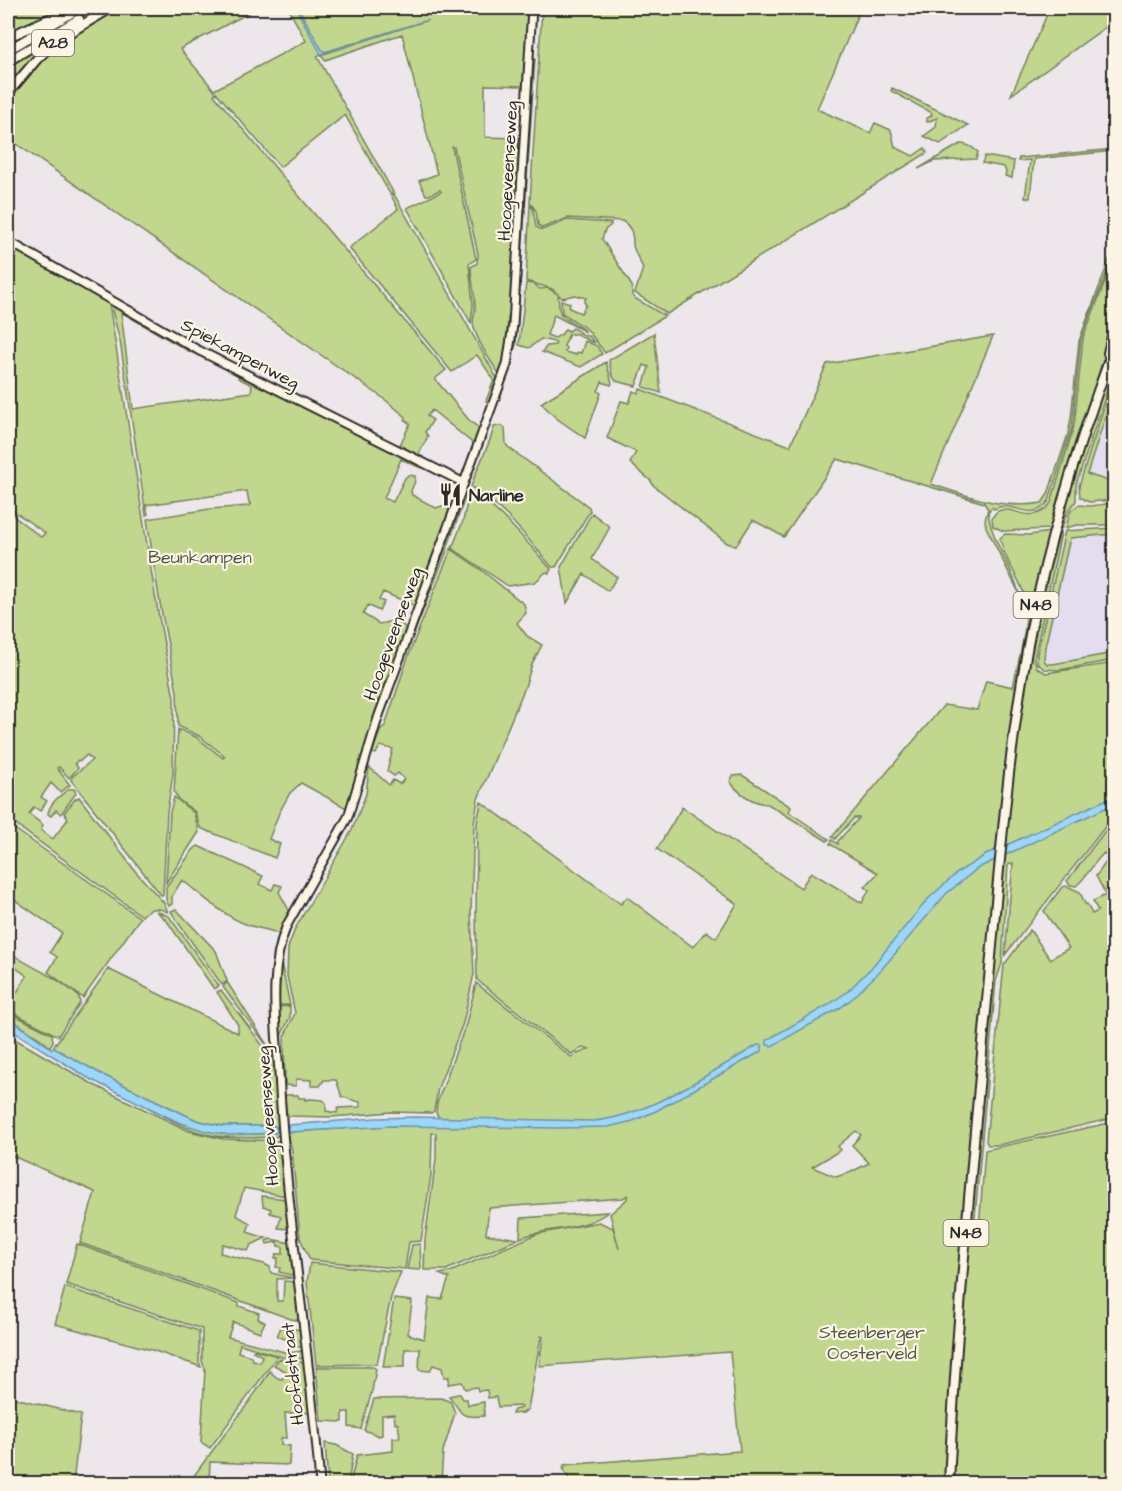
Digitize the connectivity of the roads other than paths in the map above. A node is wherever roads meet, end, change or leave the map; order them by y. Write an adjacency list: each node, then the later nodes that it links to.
1 (74, 8): 6 (highway, A28)
2 (80, 8): 7 (highway, A28)
3 (101, 8): 8 (highway, A28)
4 (111, 8): 9 (highway, A28)
5 (532, 8): 14 (main road, Hoogeveenseweg)
6 (8, 37)
7 (8, 50)
8 (8, 61)
9 (8, 93)
10 (8, 241): 14 (main road, Spiekampenweg)
11 (1114, 329): 13 (highway, N48)
12 (1114, 347): 13 (highway, N48)
13 (1103, 375): 17 (highway, N48)
14 (464, 483): 15 (main road, Hoogeveenseweg)
15 (296, 1261): 16 (main road, Hoofdstraat)
16 (320, 1484)
17 (949, 1484)

